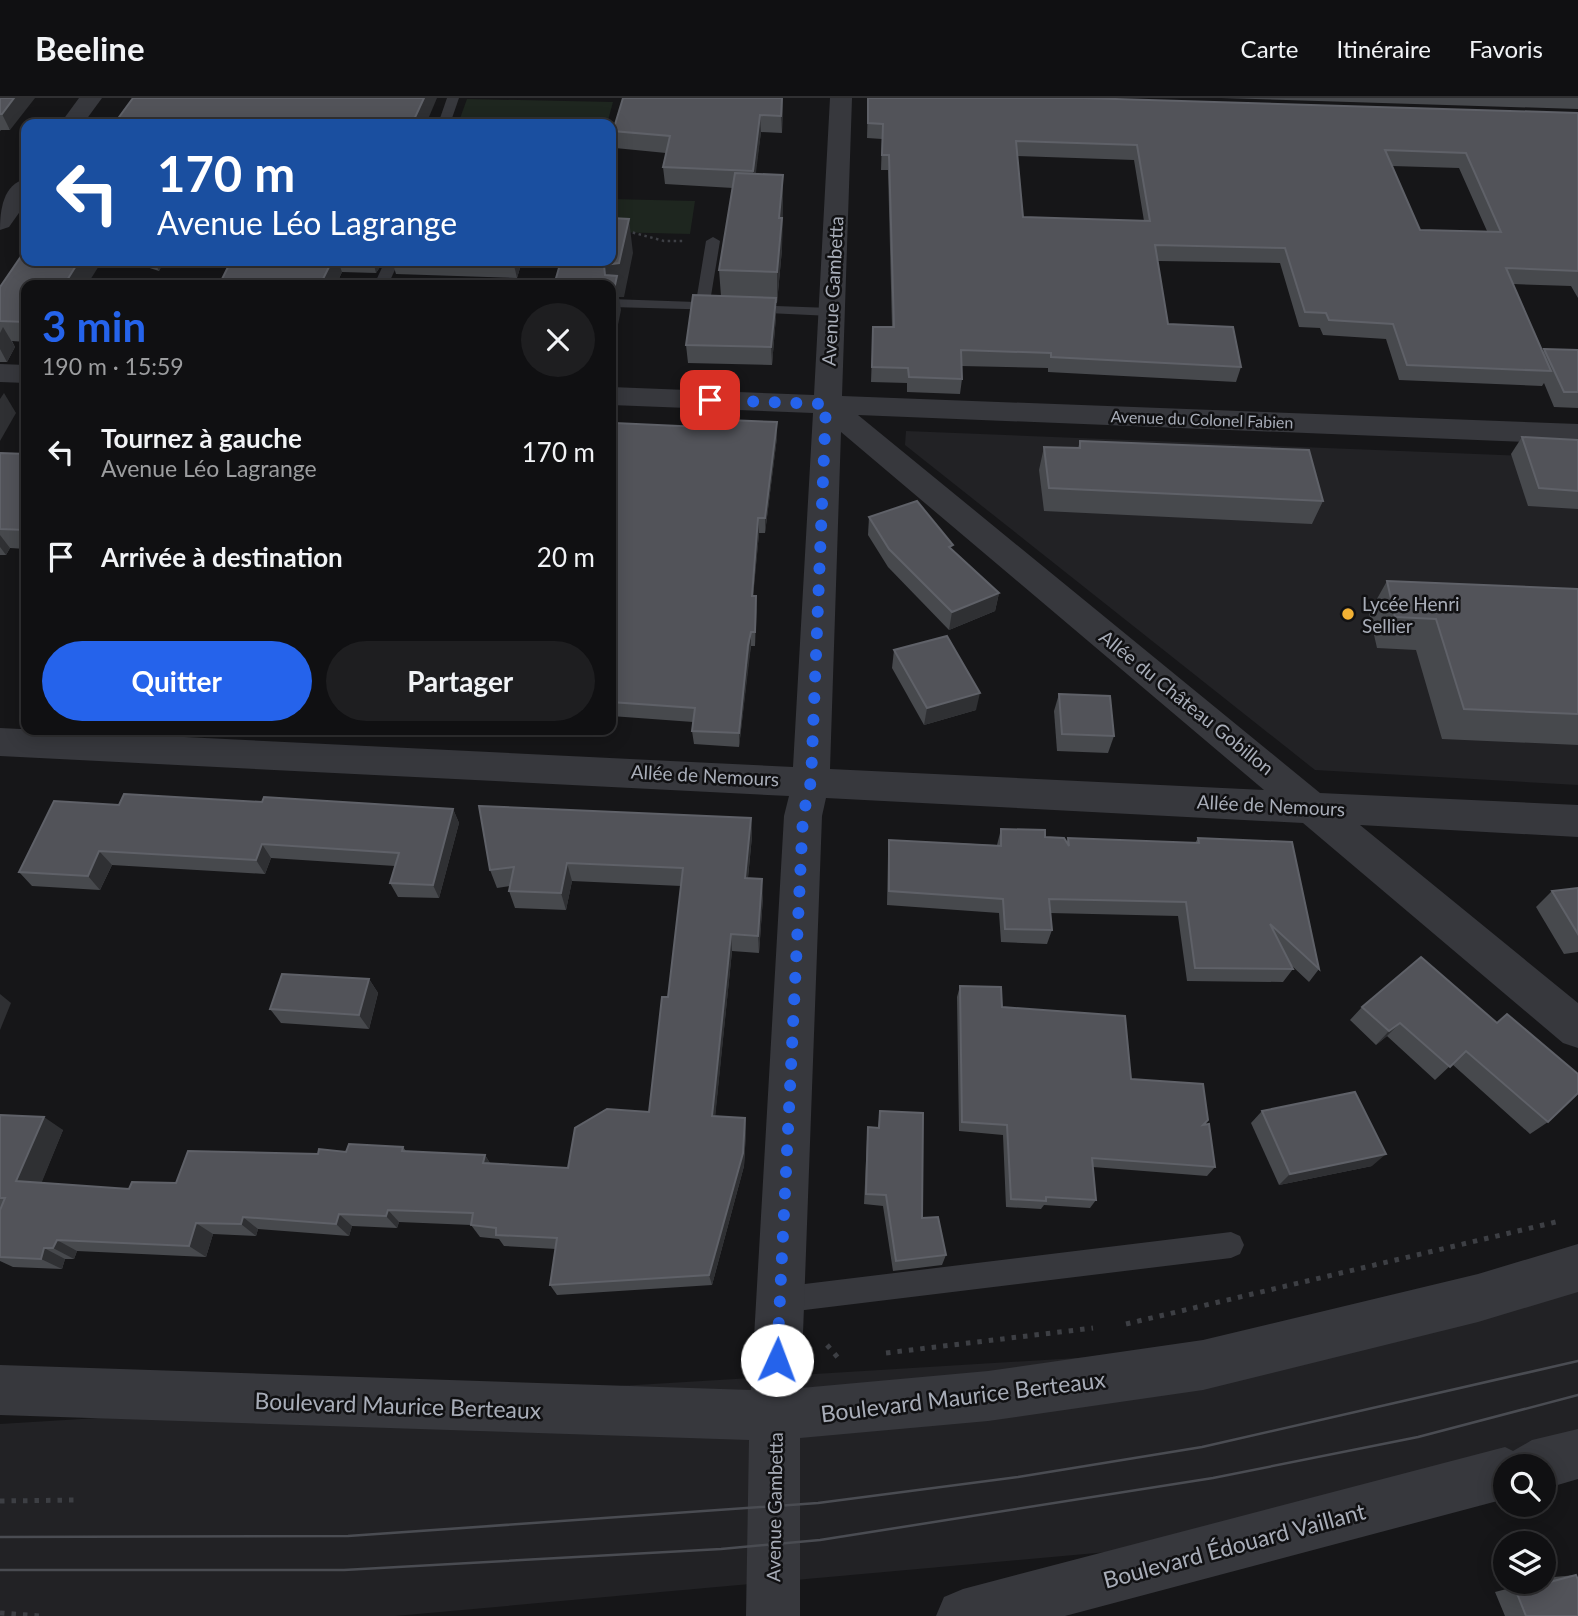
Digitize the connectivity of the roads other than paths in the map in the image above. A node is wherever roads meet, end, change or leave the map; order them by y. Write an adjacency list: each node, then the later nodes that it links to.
1 (90, 98): 4 (street)
2 (453, 98): 5 (lane)
3 (841, 98): 11 (street, Avenue Gambetta)
4 (75, 119)
5 (446, 119)
6 (21, 193): 7 (street)
7 (0, 222)
8 (713, 241): 10 (lane)
9 (616, 303): 10 (lane)
10 (702, 307): 11 (lane)
11 (831, 312): 15 (street, Avenue Gambetta)
12 (0, 373): 13 (street)
13 (21, 374)
14 (616, 396): 15 (street, Avenue du Colonel Fabien)
15 (826, 404): 16 (street, Avenue du Colonel Fabien); 18 (street, Avenue Gambetta); 19 (street, Allée du Château Gobillon)
16 (1578, 434)
17 (0, 742): 18 (street, Allée de Nemours)
18 (811, 781): 19 (street, Allée de Nemours); 24 (street, Avenue Gambetta)
19 (1315, 808): 20 (street, Allée de Nemours); 21 (street, Allée du Château Gobillon)
20 (1578, 821)
21 (1578, 1029)
22 (1231, 1245): 24 (lane)
23 (1578, 1268): 26 (street, Boulevard Maurice Berteaux)
24 (780, 1300): 26 (street, Avenue Gambetta)
25 (0, 1390): 26 (street, Boulevard Maurice Berteaux)
26 (775, 1416): 30 (street, Avenue Gambetta)
27 (1578, 1454): 28 (street)
28 (1556, 1460)
29 (1493, 1477): 31 (street, Boulevard Édouard Vaillant)
30 (773, 1616)
31 (963, 1616)

